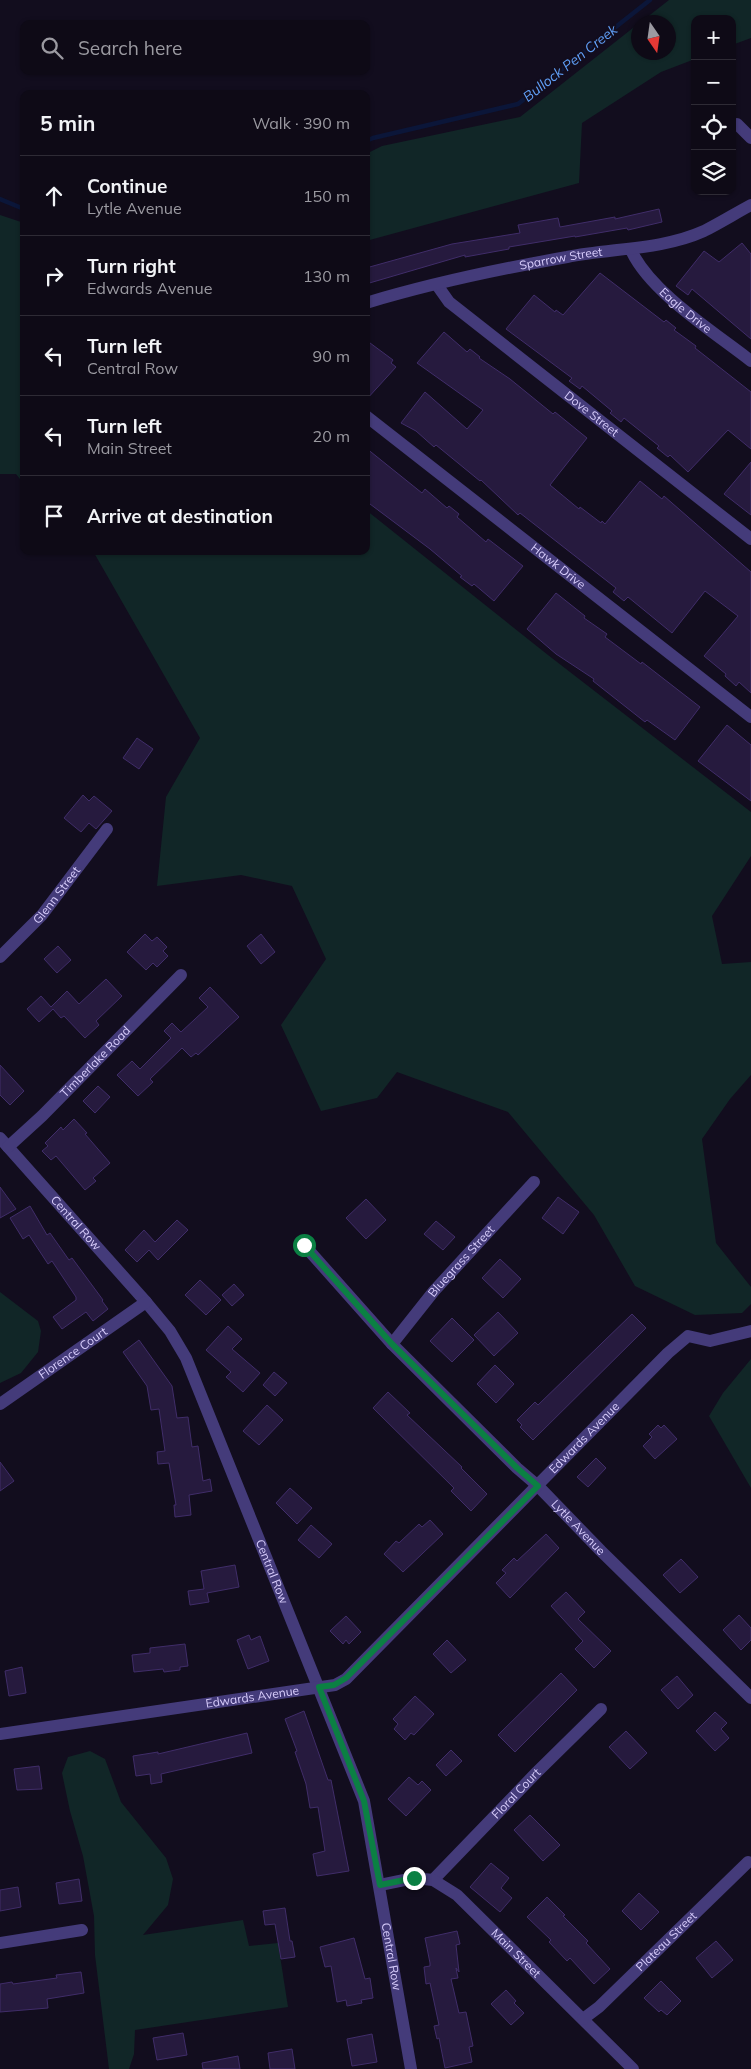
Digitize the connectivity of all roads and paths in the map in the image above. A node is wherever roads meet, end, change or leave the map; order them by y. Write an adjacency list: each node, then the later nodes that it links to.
1 (737, 124): 2 (street)
2 (751, 138)
3 (751, 204): 4 (street, Sparrow Street)
4 (631, 250): 5 (street, Sparrow Street); 7 (street, Eagle Drive)
5 (436, 284): 6 (street, Sparrow Street); 9 (street, Dove Street)
6 (370, 302)
7 (751, 361)
8 (370, 419): 10 (street, Hawk Drive)
9 (751, 539)
10 (751, 717)
11 (107, 830): 12 (street, Glenn Street)
12 (0, 957)
13 (181, 975): 14 (street, Timberlake Road)
14 (4, 1142): 17 (street, Central Row)
15 (534, 1182): 19 (street, Bluegrass Street)
16 (304, 1245): 19 (street, Lytle Avenue)
17 (146, 1302): 20 (street, Florence Court); 22 (street, Central Row)
18 (751, 1331): 21 (street, Edwards Avenue)
19 (392, 1344): 21 (street, Lytle Avenue)
20 (0, 1404)
21 (538, 1486): 22 (street, Edwards Avenue); 23 (street, Lytle Avenue)
22 (319, 1687): 25 (street, Edwards Avenue); 28 (street, Central Row)
23 (751, 1698)
24 (601, 1709): 27 (street, Floral Court)
25 (0, 1734)
26 (748, 1862): 31 (street, Plateau Street)
27 (434, 1880): 28 (street); 31 (street, Main Street)
28 (380, 1885): 32 (street, Central Row)
29 (82, 1930): 30 (street)
30 (0, 1943)
31 (583, 2019): 33 (street, Main Street)
32 (411, 2069)
33 (633, 2069)

